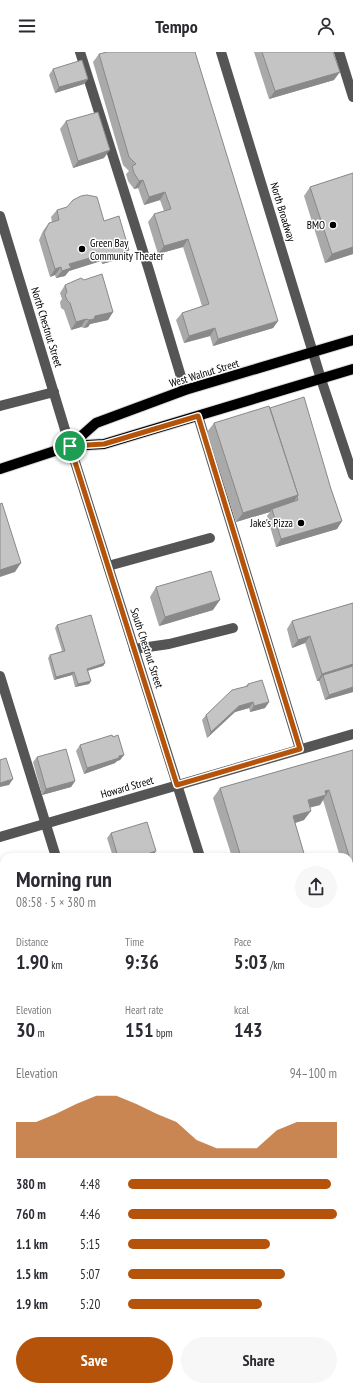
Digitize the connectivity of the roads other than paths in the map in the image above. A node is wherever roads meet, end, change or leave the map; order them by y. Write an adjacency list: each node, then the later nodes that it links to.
1 (80, 52): 10 (street)
2 (221, 52): 7 (street, North Broadway)
3 (339, 52): 4 (street)
4 (353, 97)
5 (0, 216): 11 (street, North Chestnut Street)
6 (353, 340): 7 (main road, West Walnut Street)
7 (313, 352): 9 (street, North Broadway); 10 (main road, West Walnut Street)
8 (353, 369): 9 (main road, West Walnut Street)
9 (321, 379): 13 (main road, West Walnut Street); 16 (street, North Broadway)
10 (185, 390): 14 (main road, West Walnut Street)
11 (54, 392): 12 (street); 14 (street, North Chestnut Street)
12 (0, 406)
13 (198, 416): 14 (main road, West Walnut Street); 23 (street)
14 (70, 446): 15 (main road, West Walnut Street); 18 (street, South Chestnut Street)
15 (0, 469)
16 (353, 475)
17 (210, 538): 18 (street)
18 (108, 566): 20 (street, South Chestnut Street)
19 (233, 628): 20 (street)
20 (134, 649): 24 (street, South Chestnut Street)
21 (0, 676): 25 (street)
22 (353, 734): 23 (street, Howard Street)
23 (300, 749): 24 (street, Howard Street)
24 (177, 785): 25 (street, Howard Street); 28 (street, South Chestnut Street)
25 (46, 823): 26 (street, Howard Street); 27 (street)
26 (0, 836)
27 (55, 853)
28 (199, 853)

